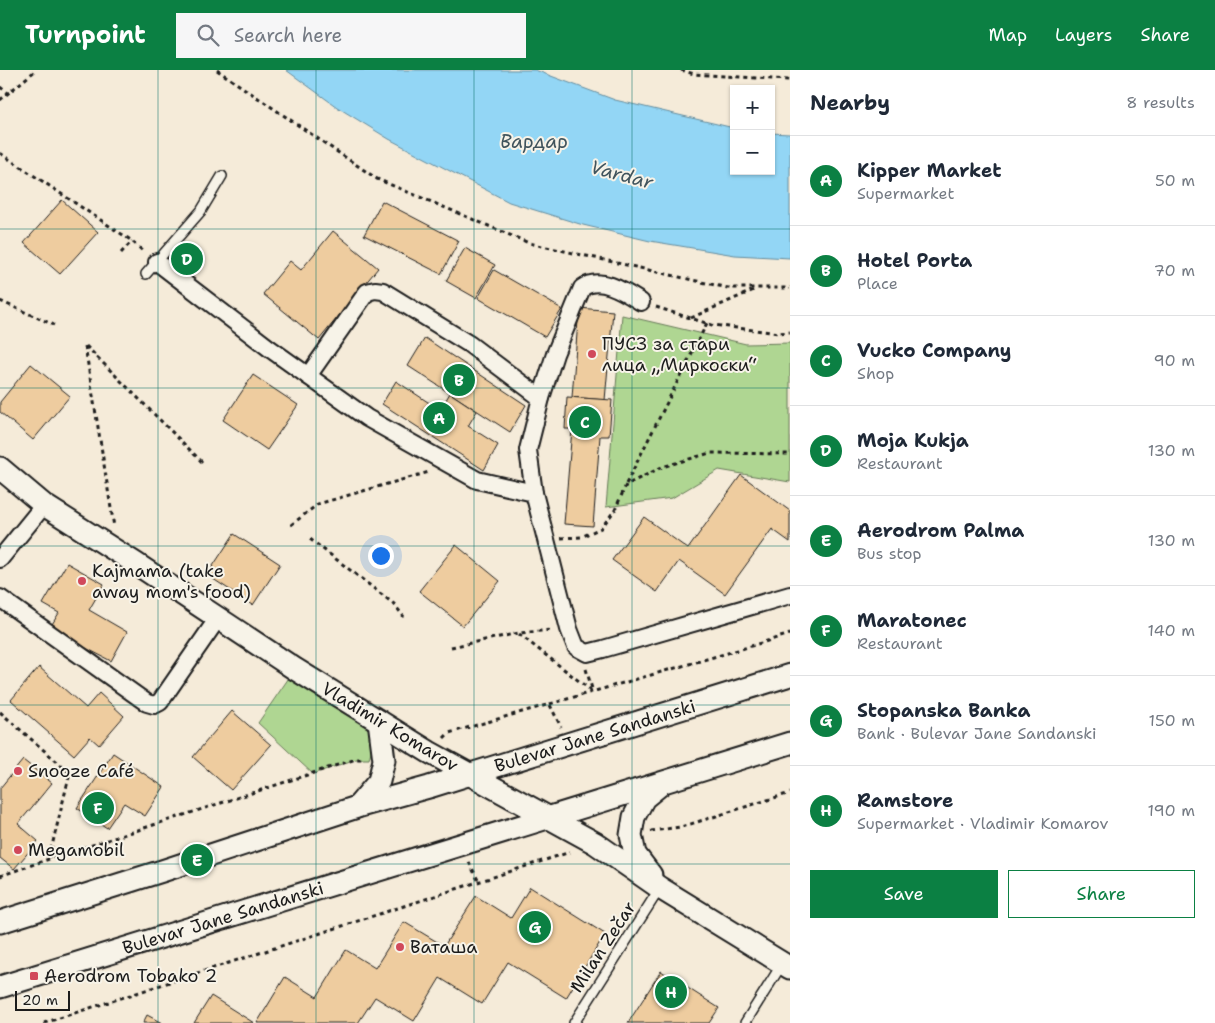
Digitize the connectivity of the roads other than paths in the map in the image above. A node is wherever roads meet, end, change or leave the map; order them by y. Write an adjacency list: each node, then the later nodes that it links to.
1 (222, 176): 2 (lane)
2 (151, 268): 4 (street)
3 (641, 302): 5 (street)
4 (308, 376): 5 (street); 7 (street)
5 (541, 398): 7 (street)
6 (0, 468): 8 (street, Vladimir Komarov)
7 (534, 493): 10 (street)
8 (44, 505): 9 (street); 12 (street, Vladimir Komarov)
9 (0, 559)
10 (790, 595)
11 (0, 598): 12 (street)
12 (218, 618): 14 (street, Vladimir Komarov)
13 (790, 675): 16 (street, Bulevar Jane Sandanski)
14 (379, 722): 16 (street, Vladimir Komarov); 18 (street)
15 (790, 743): 17 (street, Bulevar Jane Sandanski)
16 (469, 774): 18 (street, Bulevar Jane Sandanski); 19 (street, Vladimir Komarov)
17 (665, 782): 19 (street, Bulevar Jane Sandanski); 20 (street)
18 (357, 807): 21 (street, Bulevar Jane Sandanski)
19 (547, 817): 20 (street, Vladimir Komarov); 23 (street, Bulevar Jane Sandanski)
20 (660, 888): 22 (street, Vladimir Komarov); 24 (lane, Milan Zečar)
21 (0, 922)
22 (786, 966): 25 (lane)
23 (0, 987)
24 (574, 1023)
25 (746, 1023)

